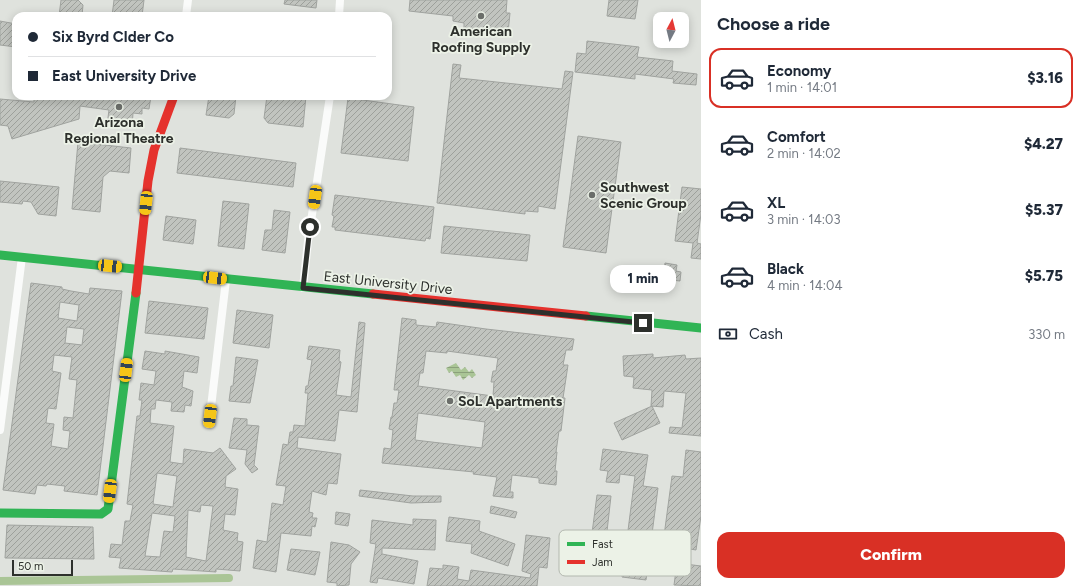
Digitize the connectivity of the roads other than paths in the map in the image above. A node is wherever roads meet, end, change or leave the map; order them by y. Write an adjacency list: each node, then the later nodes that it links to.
1 (188, 0): 3 (street)
2 (340, 0): 4 (street)
3 (186, 12)
4 (339, 12)
5 (173, 100): 9 (main road)
6 (329, 100): 11 (street)
7 (0, 255): 8 (main road, East University Drive)
8 (22, 257): 9 (main road, East University Drive); 14 (street)
9 (139, 270): 10 (main road, East University Drive); 15 (main road)
10 (226, 280): 11 (main road, East University Drive); 13 (street)
11 (303, 288): 12 (main road, East University Drive)
12 (701, 328)
13 (209, 424)
14 (0, 430)
15 (0, 513)

